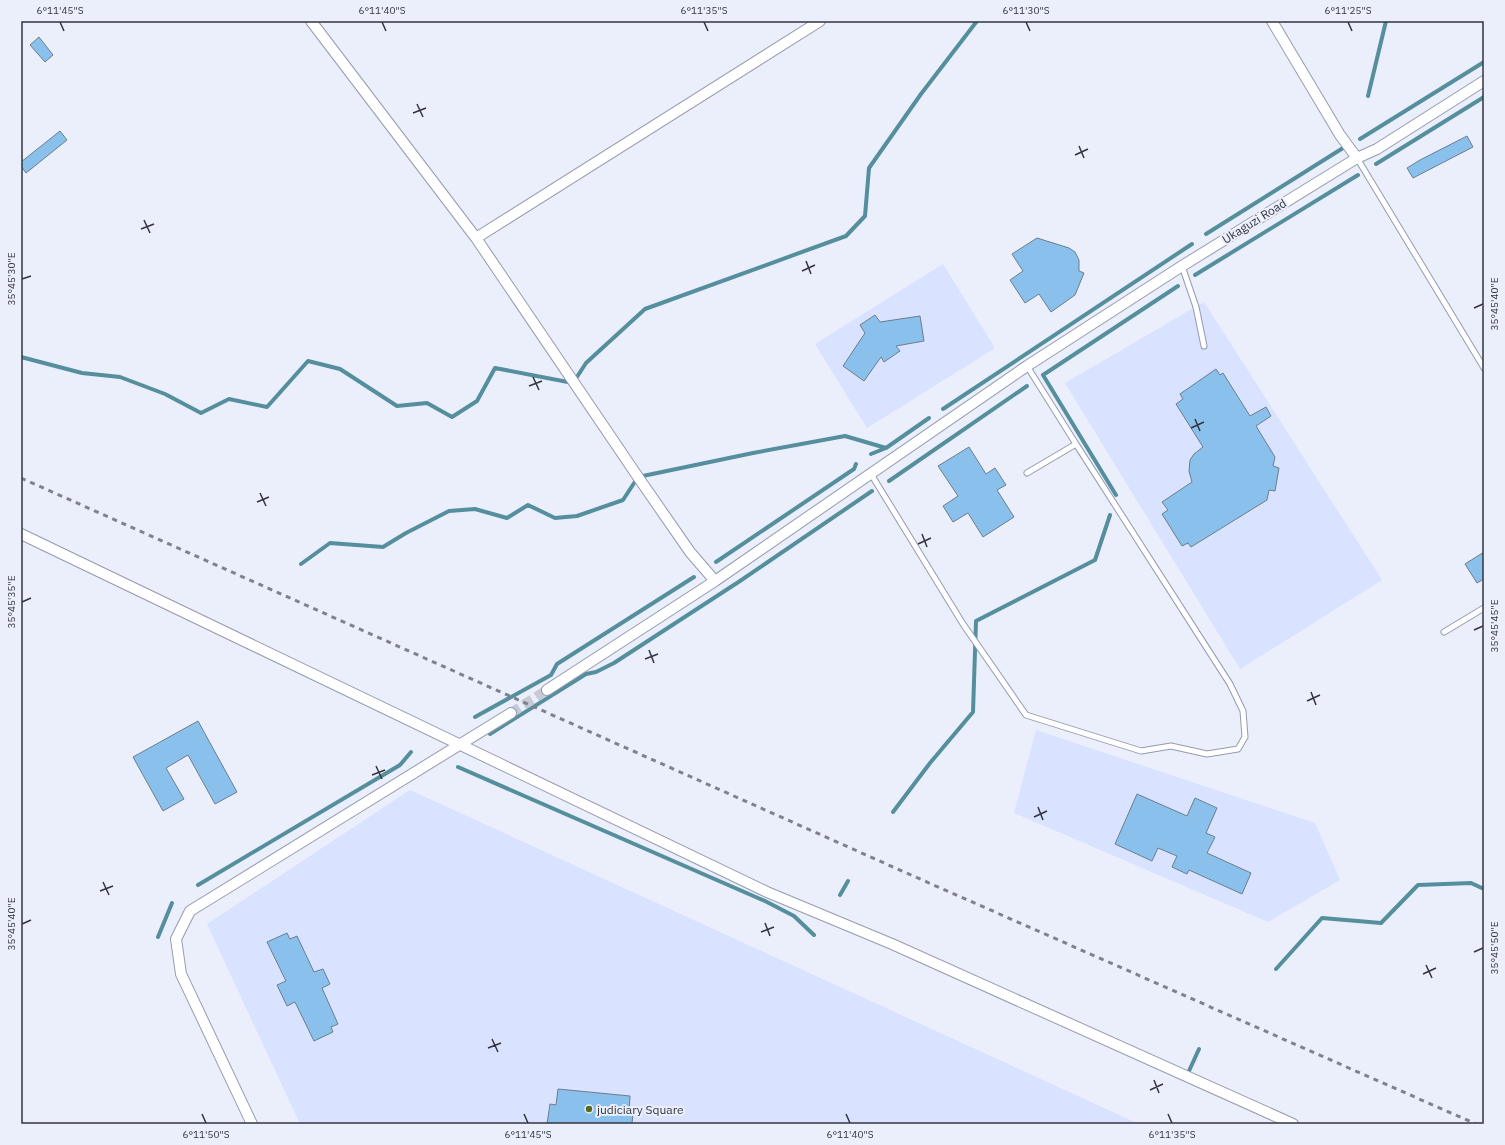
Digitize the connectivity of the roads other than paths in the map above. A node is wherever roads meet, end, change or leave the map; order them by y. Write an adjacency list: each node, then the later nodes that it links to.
1 (312, 21): 6 (street)
2 (820, 21): 6 (street)
3 (1272, 21): 5 (street)
4 (1484, 81): 5 (street, Ukaguzi Road)
5 (1357, 158): 7 (street, Ukaguzi Road); 10 (lane)
6 (476, 238): 15 (street)
7 (1182, 266): 8 (lane); 9 (street, Ukaguzi Road)
8 (1204, 346)
9 (1028, 366): 11 (lane); 13 (street, Ukaguzi Road)
10 (1484, 368)
11 (1076, 444): 12 (lane); 13 (lane)
12 (1027, 473)
13 (870, 474): 15 (street, Ukaguzi Road)
14 (21, 534): 20 (street)
15 (715, 581): 18 (street, Ukaguzi Road)
16 (1484, 608): 17 (lane)
17 (1444, 632)
18 (547, 690)
19 (511, 713): 20 (street)
20 (459, 745): 21 (street); 22 (street)
21 (252, 1124)
22 (1293, 1124)

